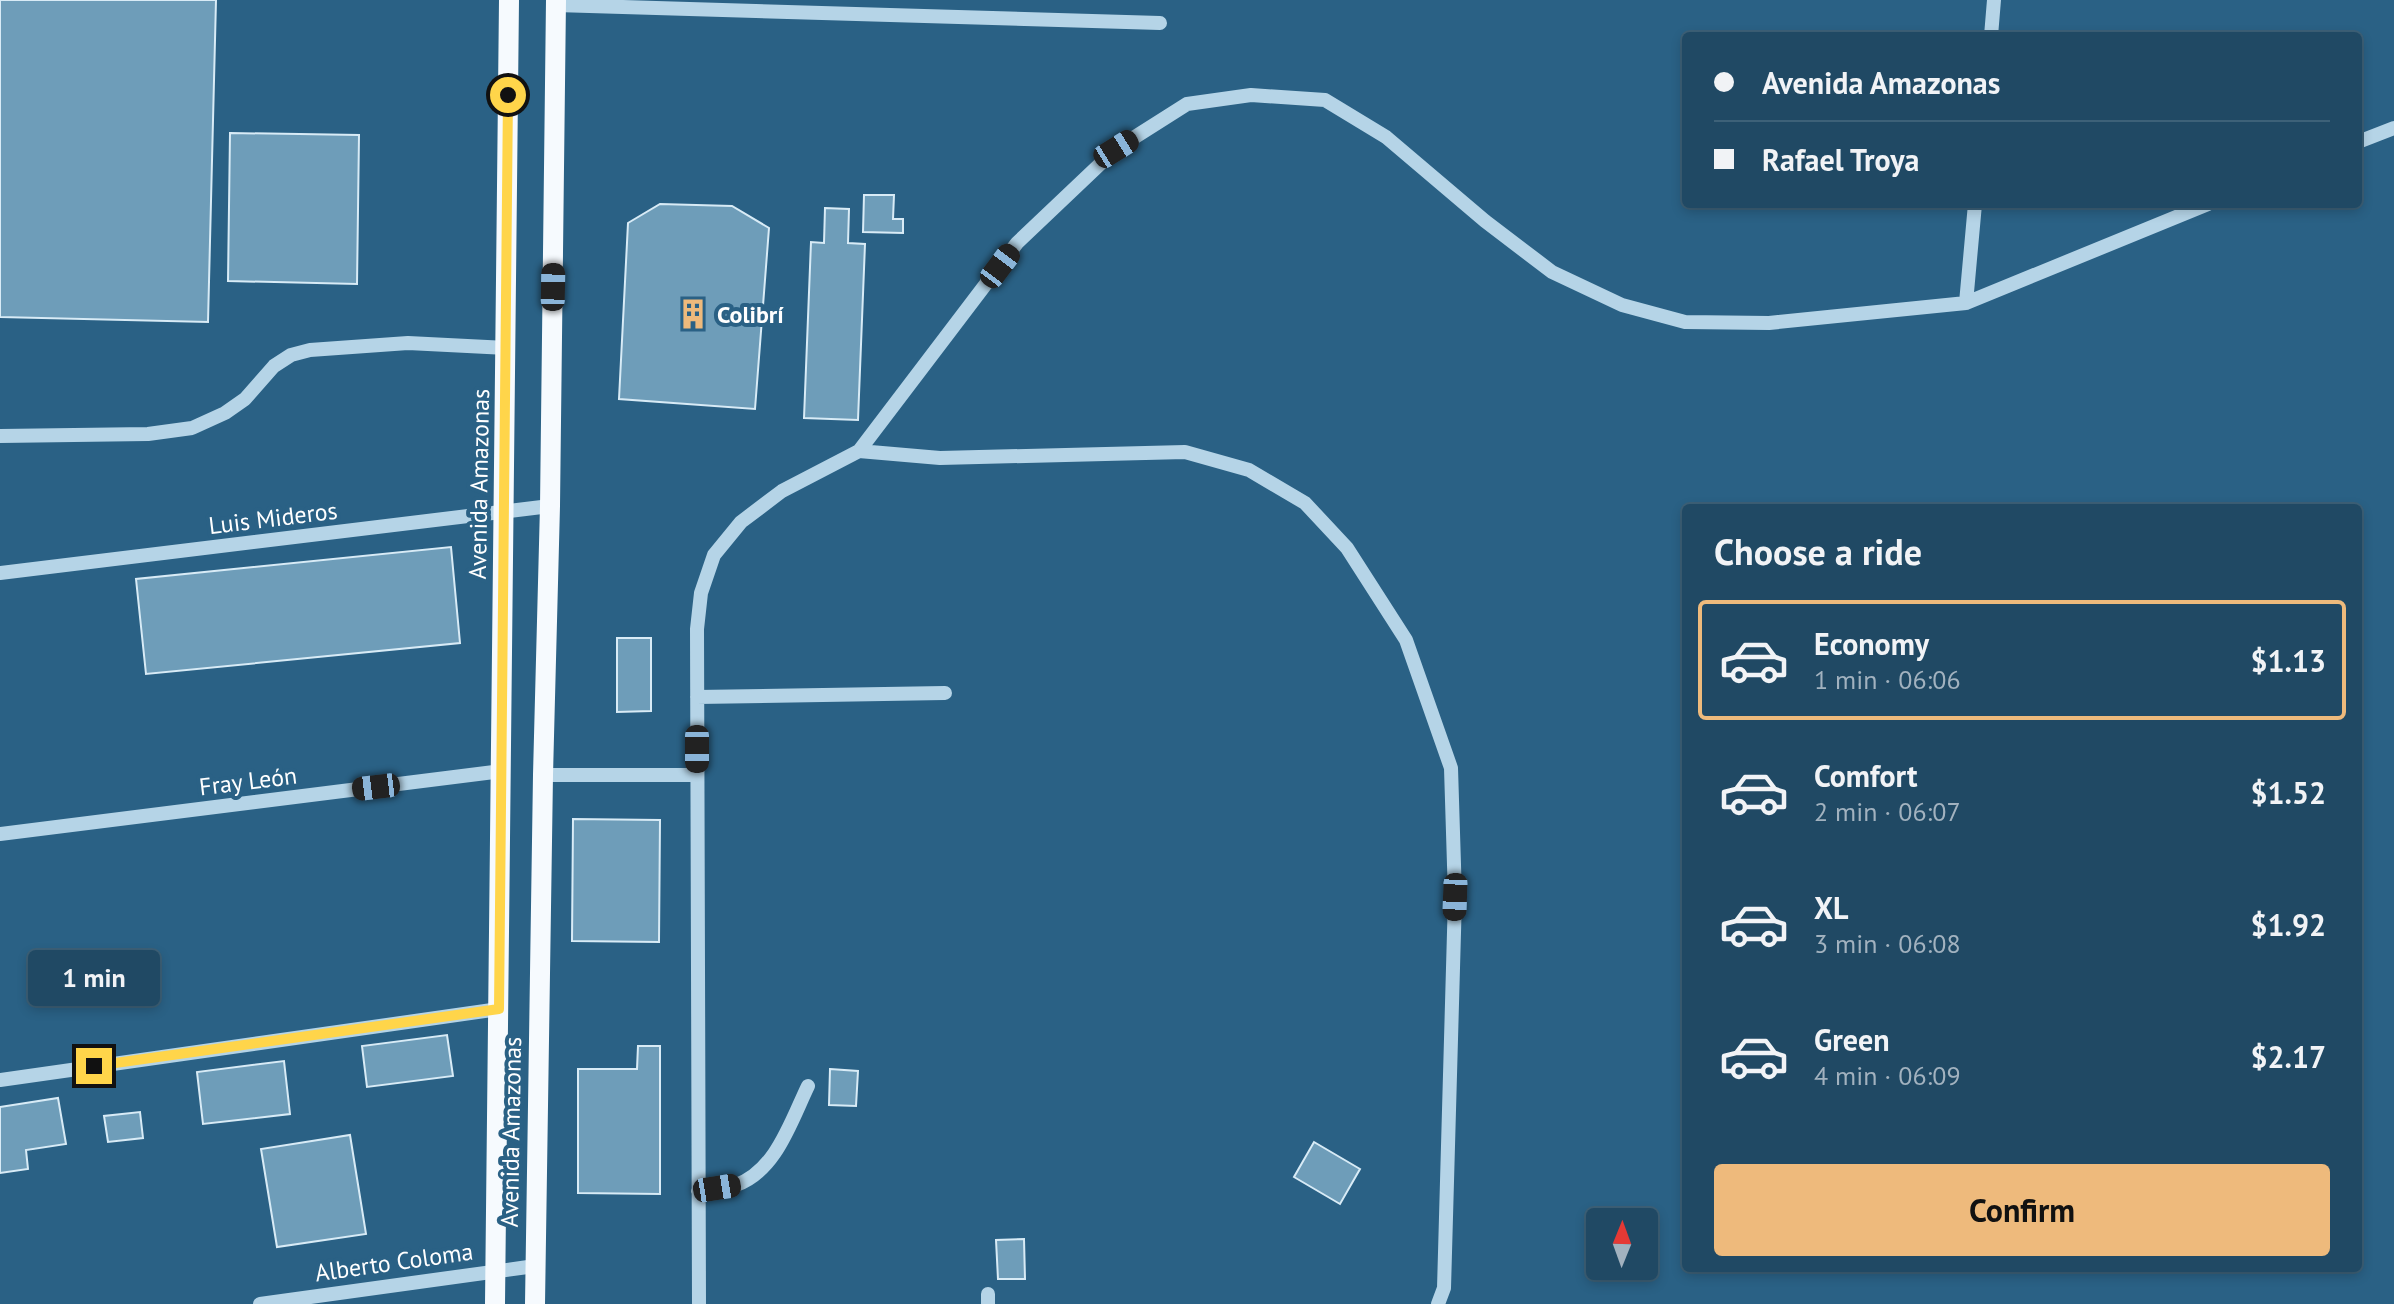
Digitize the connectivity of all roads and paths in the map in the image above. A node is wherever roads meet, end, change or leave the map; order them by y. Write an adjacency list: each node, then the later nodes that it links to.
1 (509, 0): 11 (main road, Avenida Amazonas)
2 (1994, 0): 5 (street)
3 (556, 2): 4 (street); 14 (main road, Avenida Amazonas)
4 (1160, 23)
5 (1991, 32)
6 (2394, 128): 7 (street)
7 (2362, 140)
8 (1975, 208): 10 (street)
9 (2198, 208): 10 (street)
10 (1966, 303): 13 (street)
11 (507, 348): 12 (street); 15 (main road, Avenida Amazonas)
12 (0, 436)
13 (859, 451): 18 (street); 33 (street)
14 (550, 506): 15 (street, Luis Mideros); 20 (main road, Avenida Amazonas)
15 (505, 512): 16 (street, Luis Mideros); 19 (main road, Avenida Amazonas)
16 (0, 573)
17 (945, 693): 18 (street)
18 (697, 697): 21 (street)
19 (502, 771): 22 (street, Fray León); 23 (main road, Avenida Amazonas)
20 (543, 775): 21 (street); 27 (main road, Avenida Amazonas)
21 (697, 775): 26 (street)
22 (0, 834)
23 (499, 1009): 24 (street); 28 (main road, Avenida Amazonas)
24 (0, 1080)
25 (808, 1086): 26 (street)
26 (698, 1191): 32 (street)
27 (535, 1266): 28 (street, Alberto Coloma); 31 (main road, Avenida Amazonas)
28 (495, 1270): 29 (street, Alberto Coloma); 30 (main road, Avenida Amazonas)
29 (260, 1304)
30 (495, 1304)
31 (535, 1304)
32 (699, 1304)
33 (1438, 1304)

